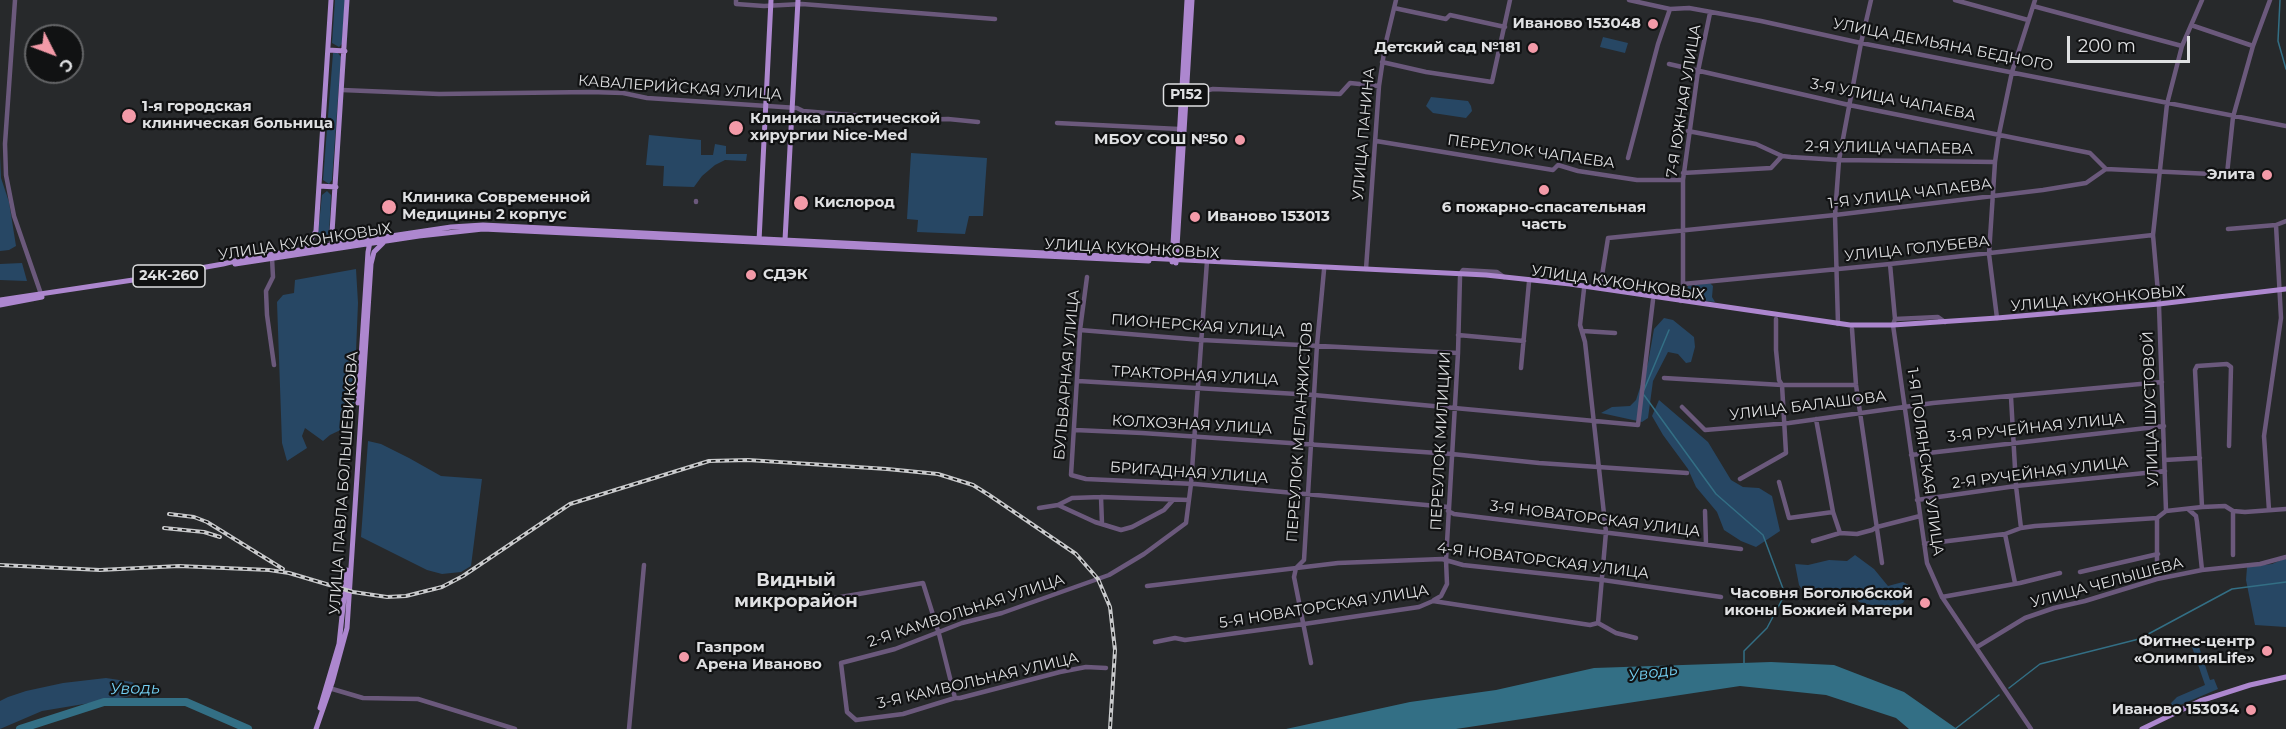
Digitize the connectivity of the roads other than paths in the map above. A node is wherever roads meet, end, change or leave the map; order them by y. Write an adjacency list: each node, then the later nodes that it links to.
1 (15, 0): 97 (street)
2 (331, 0): 29 (main road)
3 (347, 0): 30 (main road)
4 (736, 0): 16 (street)
5 (1186, 0): 37 (main road, Р152)
6 (1192, 0): 37 (main road, Р152)
7 (1396, 0): 18 (street, УЛИЦА ПАНИНА)
8 (1510, 0): 25 (street)
9 (1629, 0): 20 (street, УЛИЦА ДЕМЬЯНА БЕДНОГО)
10 (1690, 0): 19 (street)
11 (1871, 0): 26 (street)
12 (1955, 0): 23 (street)
13 (2202, 0): 24 (street, УЛИЦА ШУСТОВОЙ)
14 (2270, 0): 28 (street)
15 (798, 2): 16 (street); 22 (street); 41 (main road)
16 (771, 3): 39 (main road)
17 (2034, 3): 23 (street); 27 (street)
18 (1394, 8): 25 (street); 31 (street, УЛИЦА ПАНИНА)
19 (1688, 8): 20 (street, УЛИЦА ДЕМЬЯНА БЕДНОГО); 21 (street, УЛИЦА ДЕМЬЯНА БЕДНОГО)
20 (1670, 9): 51 (street)
21 (1710, 13): 26 (street, УЛИЦА ДЕМЬЯНА БЕДНОГО); 33 (street, 7-Я ЮЖНАЯ УЛИЦА)
22 (995, 19)
23 (2028, 20): 34 (street)
24 (2191, 25): 27 (street, УЛИЦА ШУСТОВОЙ); 28 (street)
25 (1505, 27): 31 (street)
26 (1861, 43): 34 (street, УЛИЦА ДЕМЬЯНА БЕДНОГО); 40 (street)
27 (2182, 46): 38 (street, УЛИЦА ШУСТОВОЙ)
28 (2253, 46): 42 (street)
29 (328, 50): 30 (main road); 60 (main road)
30 (345, 51): 36 (main road)
31 (1382, 62): 35 (street, УЛИЦА ПАНИНА)
32 (1668, 64): 33 (street, 3-Я УЛИЦА ЧАПАЕВА)
33 (1698, 71): 40 (street, 3-Я УЛИЦА ЧАПАЕВА); 47 (street, 7-Я ЮЖНАЯ УЛИЦА)
34 (2012, 72): 38 (street, УЛИЦА ДЕМЬЯНА БЕДНОГО); 48 (street)
35 (1379, 86): 37 (street); 49 (street, УЛИЦА ПАНИНА)
36 (342, 90): 39 (street, КАВАЛЕРИЙСКАЯ УЛИЦА); 61 (main road)
37 (1184, 95): 46 (main road, Р152)
38 (2167, 104): 42 (street, УЛИЦА ДЕМЬЯНА БЕДНОГО); 55 (street, УЛИЦА ШУСТОВОЙ)
39 (766, 105): 41 (street, КАВАЛЕРИЙСКАЯ УЛИЦА); 73 (main road)
40 (1849, 105): 48 (street, 3-Я УЛИЦА ЧАПАЕВА); 52 (street)
41 (792, 107): 43 (street, КАВАЛЕРИЙСКАЯ УЛИЦА); 71 (main road)
42 (2233, 117): 45 (street, УЛИЦА ДЕМЬЯНА БЕДНОГО); 58 (street)
43 (978, 122)
44 (1057, 123): 46 (street)
45 (2286, 126)
46 (1181, 129): 82 (main road, Р152)
47 (1688, 132): 50 (street, 2-Я УЛИЦА ЧАПАЕВА); 56 (street, 7-Я ЮЖНАЯ УЛИЦА)
48 (1999, 134): 53 (street); 54 (street, 3-Я УЛИЦА ЧАПАЕВА)
49 (1376, 141): 59 (street, ПЕРЕУЛОК ЧАПАЕВА); 88 (street, УЛИЦА ПАНИНА)
50 (1782, 156): 52 (street, 2-Я УЛИЦА ЧАПАЕВА); 56 (street)
51 (1628, 158)
52 (1839, 160): 53 (street, 2-Я УЛИЦА ЧАПАЕВА); 63 (street)
53 (1995, 162): 62 (street)
54 (2106, 169): 55 (street); 62 (street, 1-Я УЛИЦА ЧАПАЕВА)
55 (2158, 171): 57 (street); 69 (street, УЛИЦА ШУСТОВОЙ)
56 (1683, 173): 59 (street, 7-Я ЮЖНАЯ УЛИЦА)
57 (2211, 174)
58 (2227, 174)
59 (1683, 180): 67 (street, 7-Я ЮЖНАЯ УЛИЦА)
60 (319, 186): 61 (main road); 78 (main road)
61 (336, 188): 68 (main road)
62 (1992, 196): 63 (street, 1-Я УЛИЦА ЧАПАЕВА); 80 (street)
63 (1836, 215): 67 (street, 1-Я УЛИЦА ЧАПАЕВА); 87 (street)
64 (2286, 221): 65 (street)
65 (2276, 225): 66 (street); 95 (street)
66 (2228, 229)
67 (1682, 230): 92 (street, 7-Я ЮЖНАЯ УЛИЦА); 93 (street, 1-Я УЛИЦА ЧАПАЕВА)
68 (332, 233): 75 (main road); 77 (main road)
69 (2153, 235): 80 (street, УЛИЦА ГОЛУБЕВА); 102 (street, УЛИЦА ШУСТОВОЙ)
70 (374, 239): 73 (main road, УЛИЦА КУКОНКОВЫХ); 75 (main road, УЛИЦА КУКОНКОВЫХ); 76 (main road)
71 (782, 240): 74 (main road, УЛИЦА КУКОНКОВЫХ); 79 (main road, УЛИЦА КУКОНКОВЫХ)
72 (387, 241): 73 (main road, УЛИЦА КУКОНКОВЫХ); 76 (main road, УЛИЦА КУКОНКОВЫХ); 84 (main road)
73 (759, 241): 74 (main road, УЛИЦА КУКОНКОВЫХ)
74 (770, 241): 79 (main road, УЛИЦА КУКОНКОВЫХ)
75 (351, 243): 76 (main road, УЛИЦА КУКОНКОВЫХ); 77 (main road, УЛИЦА КУКОНКОВЫХ / 24К-260); 84 (main road)
76 (369, 244): 84 (main road, УЛИЦА ПАВЛА БОЛЬШЕВИКОВА)
77 (331, 247): 78 (main road, УЛИЦА КУКОНКОВЫХ); 81 (main road, УЛИЦА КУКОНКОВЫХ / 24К-260)
78 (305, 249): 97 (main road, УЛИЦА КУКОНКОВЫХ)
79 (1036, 254): 82 (main road, УЛИЦА КУКОНКОВЫХ)
80 (1989, 254): 85 (street, УЛИЦА ГОЛУБЕВА); 104 (street)
81 (272, 258): 97 (main road, УЛИЦА КУКОНКОВЫХ / 24К-260); 116 (street)
82 (1175, 261): 83 (main road, УЛИЦА КУКОНКОВЫХ)
83 (1207, 262): 86 (main road, УЛИЦА КУКОНКОВЫХ); 88 (main road, УЛИЦА КУКОНКОВЫХ); 112 (street)
84 (369, 263): 206 (main road, УЛИЦА ПАВЛА БОЛЬШЕВИКОВА)
85 (1890, 264): 87 (street, УЛИЦА ГОЛУБЕВА); 106 (street, 1-Я ПОЛЯНСКАЯ УЛИЦА)
86 (1324, 270): 88 (main road, УЛИЦА КУКОНКОВЫХ); 114 (street, ПЕРЕУЛОК МЕЛАНЖИСТОВ)
87 (1835, 270): 92 (street, УЛИЦА ГОЛУБЕВА); 105 (street)
88 (1366, 271): 89 (main road, УЛИЦА КУКОНКОВЫХ)
89 (1460, 275): 91 (main road, УЛИЦА КУКОНКОВЫХ); 93 (main road, УЛИЦА КУКОНКОВЫХ); 111 (street, ПЕРЕУЛОК МИЛИЦИИ)
90 (1087, 277): 108 (street, БУЛЬВАРНАЯ УЛИЦА)
91 (1529, 282): 94 (main road, УЛИЦА КУКОНКОВЫХ); 113 (street)
92 (1683, 284): 100 (street, 7-Я ЮЖНАЯ УЛИЦА)
93 (1600, 288): 100 (main road, УЛИЦА КУКОНКОВЫХ)
94 (1584, 289): 99 (main road, УЛИЦА КУКОНКОВЫХ); 109 (street)
95 (2279, 289): 96 (main road, УЛИЦА КУКОНКОВЫХ); 102 (main road, УЛИЦА КУКОНКОВЫХ); 162 (street)
96 (2286, 289)
97 (41, 296): 98 (main road, УЛИЦА КУКОНКОВЫХ); 101 (main road, УЛИЦА КУКОНКОВЫХ / 24К-260)
98 (0, 300)
99 (1653, 300): 103 (main road, УЛИЦА КУКОНКОВЫХ); 131 (street, ТРАКТОРНАЯ УЛИЦА)
100 (1681, 300): 105 (main road, УЛИЦА КУКОНКОВЫХ)
101 (0, 305)
102 (2159, 305): 104 (main road, УЛИЦА КУКОНКОВЫХ); 120 (street, УЛИЦА ШУСТОВОЙ)
103 (1776, 319): 107 (main road, УЛИЦА КУКОНКОВЫХ); 121 (street)
104 (1997, 319): 106 (main road, УЛИЦА КУКОНКОВЫХ); 106 (main road, УЛИЦА КУКОНКОВЫХ)
105 (1838, 324): 106 (main road, УЛИЦА КУКОНКОВЫХ)
106 (1894, 324): 107 (main road, УЛИЦА КУКОНКОВЫХ); 128 (street, 1-Я ПОЛЯНСКАЯ УЛИЦА)
107 (1852, 329): 122 (street)
108 (1080, 330): 112 (street, ПИОНЕРСКАЯ УЛИЦА); 119 (street, БУЛЬВАРНАЯ УЛИЦА)
109 (1583, 331): 110 (street); 131 (street)
110 (1615, 333)
111 (1458, 335): 113 (street); 115 (street, ПЕРЕУЛОК МИЛИЦИИ)
112 (1202, 340): 114 (street, ПИОНЕРСКАЯ УЛИЦА); 123 (street)
113 (1524, 341): 117 (street)
114 (1317, 345): 115 (street, ПИОНЕРСКАЯ УЛИЦА); 124 (street, ПЕРЕУЛОК МЕЛАНЖИСТОВ)
115 (1458, 353): 126 (street, ПЕРЕУЛОК МИЛИЦИИ)
116 (274, 365)
117 (1521, 368)
118 (1664, 378): 121 (street)
119 (1078, 381): 123 (street, ТРАКТОРНАЯ УЛИЦА); 134 (street, БУЛЬВАРНАЯ УЛИЦА)
120 (2162, 382): 125 (street, УЛИЦА БАЛАШОВА); 133 (street, УЛИЦА ШУСТОВОЙ)
121 (1782, 385): 122 (street); 132 (street)
122 (1856, 385): 129 (street)
123 (1198, 388): 124 (street, ТРАКТОРНАЯ УЛИЦА); 135 (street)
124 (1314, 395): 126 (street, ТРАКТОРНАЯ УЛИЦА); 137 (street, ПЕРЕУЛОК МЕЛАНЖИСТОВ)
125 (2011, 397): 128 (street, УЛИЦА БАЛАШОВА); 136 (street)
126 (1454, 406): 131 (street, ТРАКТОРНАЯ УЛИЦА); 139 (street, ПЕРЕУЛОК МИЛИЦИИ)
127 (1682, 407): 132 (street, УЛИЦА БАЛАШОВА)
128 (1904, 407): 129 (street, УЛИЦА БАЛАШОВА); 140 (street, 1-Я ПОЛЯНСКАЯ УЛИЦА)
129 (1862, 413): 130 (street, УЛИЦА БАЛАШОВА); 170 (street)
130 (1816, 419): 132 (street, УЛИЦА БАЛАШОВА); 166 (street)
131 (1593, 421): 143 (street)
132 (1783, 422): 147 (street)
133 (2163, 426): 136 (street, 3-Я РУЧЕЙНАЯ УЛИЦА); 142 (street, УЛИЦА ШУСТОВОЙ)
134 (1075, 430): 135 (street, КОЛХОЗНАЯ УЛИЦА); 146 (street, БУЛЬВАРНАЯ УЛИЦА)
135 (1195, 437): 137 (street, КОЛХОЗНАЯ УЛИЦА); 149 (street)
136 (2013, 442): 140 (street, 3-Я РУЧЕЙНАЯ УЛИЦА); 150 (street)
137 (1311, 444): 139 (street, КОЛХОЗНАЯ УЛИЦА); 151 (street, ПЕРЕУЛОК МЕЛАНЖИСТОВ)
138 (2229, 447): 141 (street)
139 (1452, 454): 143 (street, КОЛХОЗНАЯ УЛИЦА); 159 (street, ПЕРЕУЛОК МИЛИЦИИ)
140 (1911, 454): 155 (street, 1-Я ПОЛЯНСКАЯ УЛИЦА)
141 (2200, 458): 142 (street); 157 (street)
142 (2165, 460): 144 (street, УЛИЦА ШУСТОВОЙ)
143 (1599, 467): 145 (street, КОЛХОЗНАЯ УЛИЦА); 172 (street)
144 (2165, 471): 150 (street, 2-Я РУЧЕЙНАЯ УЛИЦА); 164 (street, УЛИЦА ШУСТОВОЙ)
145 (1686, 473)
146 (1071, 475): 149 (street, БРИГАДНАЯ УЛИЦА)
147 (1740, 479)
148 (1779, 482): 166 (street)
149 (1191, 484): 151 (street, БРИГАДНАЯ УЛИЦА); 154 (street)
150 (2016, 486): 155 (street, 2-Я РУЧЕЙНАЯ УЛИЦА); 171 (street)
151 (1307, 494): 159 (street, БРИГАДНАЯ УЛИЦА); 185 (street, ПЕРЕУЛОК МЕЛАНЖИСТОВ)
152 (1101, 497): 153 (street); 156 (street); 169 (street)
153 (1174, 499): 154 (street); 169 (street)
154 (1189, 500): 199 (street, 2-Я КАМВОЛЬНАЯ УЛИЦА)
155 (1917, 500): 167 (street, 1-Я ПОЛЯНСКАЯ УЛИЦА)
156 (1058, 505): 158 (street); 169 (street)
157 (2202, 507): 160 (street); 165 (street)
158 (1040, 508)
159 (1448, 509): 172 (street, 3-Я НОВАТОРСКАЯ УЛИЦА); 182 (street, ПЕРЕУЛОК МИЛИЦИИ)
160 (2188, 509): 164 (street); 186 (street)
161 (2286, 509): 162 (street)
162 (2269, 510): 165 (street)
163 (1705, 511): 176 (street)
164 (2166, 511): 168 (street)
165 (2234, 511): 180 (street)
166 (1833, 512): 173 (street)
167 (1920, 516): 170 (street); 177 (street, 1-Я ПОЛЯНСКАЯ УЛИЦА)
168 (2157, 518): 171 (street); 179 (street)
169 (1102, 524)
170 (1877, 527): 173 (street); 183 (street)
171 (2021, 528): 174 (street)
172 (1606, 532): 176 (street, 3-Я НОВАТОРСКАЯ УЛИЦА); 190 (street)
173 (1840, 533): 175 (street)
174 (2005, 534): 177 (street); 191 (street)
175 (1813, 541)
176 (1706, 544): 178 (street, 3-Я НОВАТОРСКАЯ УЛИЦА)
177 (1924, 544): 194 (street, 1-Я ПОЛЯНСКАЯ УЛИЦА)
178 (1741, 549)
179 (2158, 554): 187 (street); 189 (street)
180 (2233, 555)
181 (2286, 557): 186 (street, УЛИЦА ЧЕЛЫШЕВА)
182 (1446, 560): 185 (street, 4-Я НОВАТОРСКАЯ УЛИЦА); 190 (street, 4-Я НОВАТОРСКАЯ УЛИЦА); 196 (street, ПЕРЕУЛОК МИЛИЦИИ)
183 (1882, 563)
184 (644, 565): 211 (street)
185 (1296, 568): 192 (street, 4-Я НОВАТОРСКАЯ УЛИЦА); 197 (street, ПЕРЕУЛОК МЕЛАНЖИСТОВ)
186 (2202, 570): 189 (street, УЛИЦА ЧЕЛЫШЕВА)
187 (2080, 572)
188 (2060, 573): 191 (street)
189 (2157, 579): 202 (street, УЛИЦА ЧЕЛЫШЕВА)
190 (1603, 580): 193 (street, 4-Я НОВАТОРСКАЯ УЛИЦА); 198 (street)
191 (2015, 583): 194 (street)
192 (1147, 586)
193 (1721, 597)
194 (1942, 597): 202 (street, 1-Я ПОЛЯНСКАЯ УЛИЦА)
195 (829, 599): 199 (street)
196 (1433, 601): 197 (street, 5-Я НОВАТОРСКАЯ УЛИЦА); 198 (street, 5-Я НОВАТОРСКАЯ УЛИЦА)
197 (1304, 624): 201 (street, 5-Я НОВАТОРСКАЯ УЛИЦА); 203 (street, ПЕРЕУЛОК МЕЛАНЖИСТОВ)
198 (1598, 624): 200 (street, 5-Я НОВАТОРСКАЯ УЛИЦА)
199 (939, 634): 207 (street); 208 (street, 2-Я КАМВОЛЬНАЯ УЛИЦА)
200 (1636, 638)
201 (1155, 642)
202 (1977, 648): 212 (street, 1-Я ПОЛЯНСКАЯ УЛИЦА)
203 (1311, 663)
204 (1106, 668): 207 (street, 3-Я КАМВОЛЬНАЯ УЛИЦА)
205 (2286, 677): 213 (main road)
206 (328, 688): 209 (main road, УЛИЦА ПАВЛА БОЛЬШЕВИКОВА); 210 (street)
207 (955, 698): 208 (street, 3-Я КАМВОЛЬНАЯ УЛИЦА)
208 (856, 720)
209 (314, 729)
210 (515, 729)
211 (629, 729)
212 (2031, 729)
213 (2142, 729)

